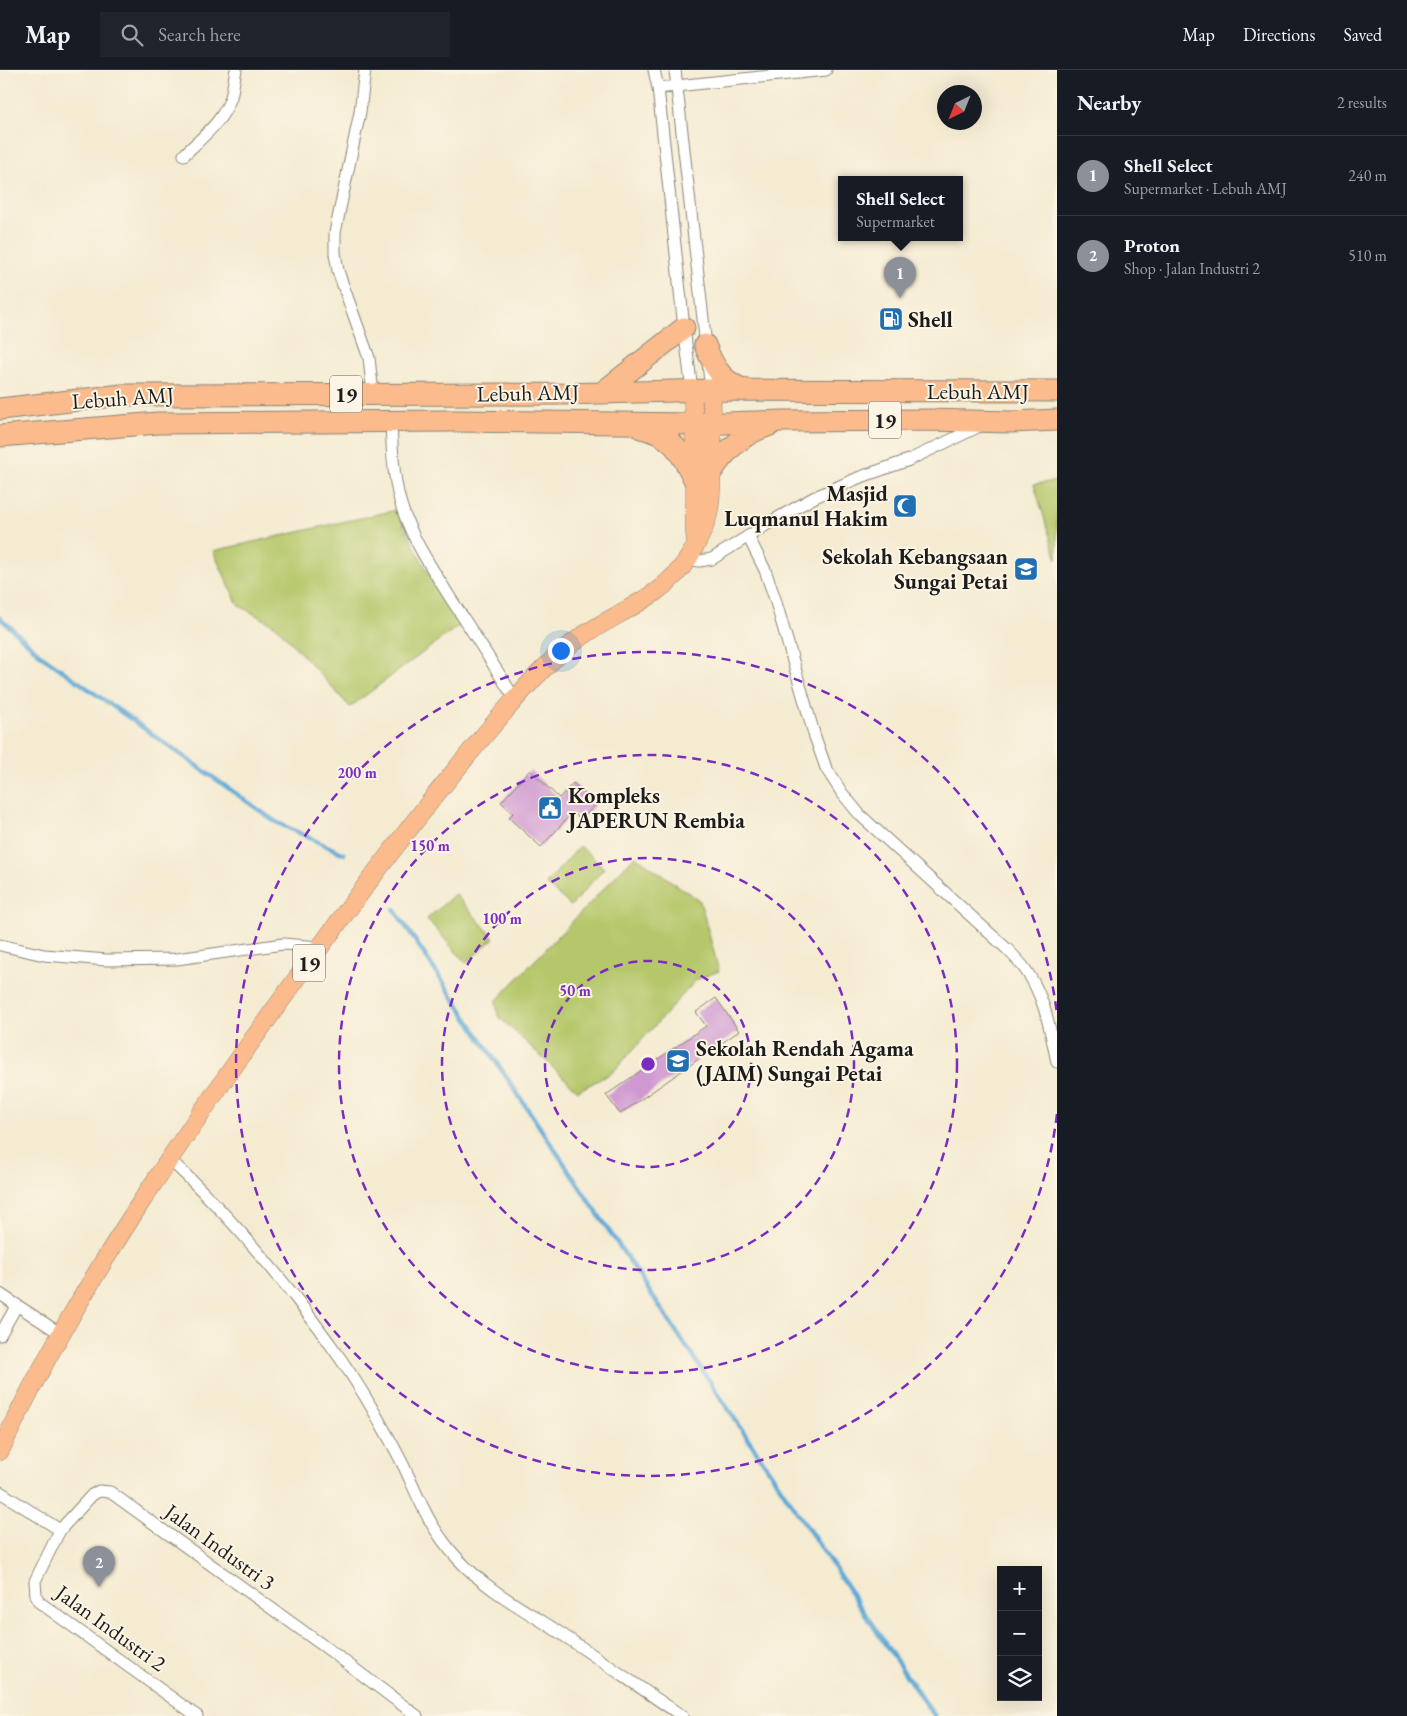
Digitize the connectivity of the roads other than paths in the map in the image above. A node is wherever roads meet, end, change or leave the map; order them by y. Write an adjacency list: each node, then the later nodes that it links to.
1 (236, 70): 9 (street)
2 (365, 70): 16 (street)
3 (654, 70): 8 (street)
4 (676, 70): 7 (street)
5 (826, 70): 6 (street)
6 (724, 75): 7 (street)
7 (678, 85): 8 (street); 11 (street)
8 (658, 88): 10 (street)
9 (184, 155)
10 (684, 328): 12 (street); 15 (highway)
11 (705, 344): 12 (street); 13 (highway)
12 (702, 390): 13 (highway, Lebuh AMJ / 19); 15 (highway, Lebuh AMJ / 19); 23 (main road, 19)
13 (752, 391): 14 (highway, Lebuh AMJ / 19)
14 (1057, 391)
15 (603, 392): 16 (highway, Lebuh AMJ / 19)
16 (372, 394): 17 (highway, Lebuh AMJ / 19)
17 (0, 409)
18 (1057, 420): 21 (highway, Lebuh AMJ / 19)
19 (391, 421): 22 (highway, Lebuh AMJ / 19); 24 (highway, Lebuh AMJ / 19); 28 (street)
20 (784, 421): 21 (highway, Lebuh AMJ / 19); 23 (highway, Lebuh AMJ / 19); 25 (highway)
21 (990, 421): 26 (street)
22 (615, 424): 23 (highway, Lebuh AMJ / 19); 25 (highway)
23 (704, 424): 25 (main road, 19)
24 (0, 436)
25 (703, 476): 27 (main road, 19)
26 (748, 536): 27 (street); 31 (street)
27 (688, 559): 28 (main road, 19)
28 (515, 699): 30 (main road, 19)
29 (0, 945): 30 (street)
30 (320, 947): 33 (main road, 19)
31 (1051, 1015): 32 (street)
32 (1057, 1062)
33 (170, 1160): 36 (main road, 19); 43 (street)
34 (0, 1294): 35 (street)
35 (17, 1305): 36 (street); 37 (street)
36 (61, 1334): 38 (main road, 19)
37 (0, 1335)
38 (0, 1451)
39 (0, 1492): 40 (street)
40 (60, 1530): 41 (street, Jalan Industri 2); 42 (street, Jalan Industri 3)
41 (197, 1716)
42 (417, 1716)
43 (682, 1716)

